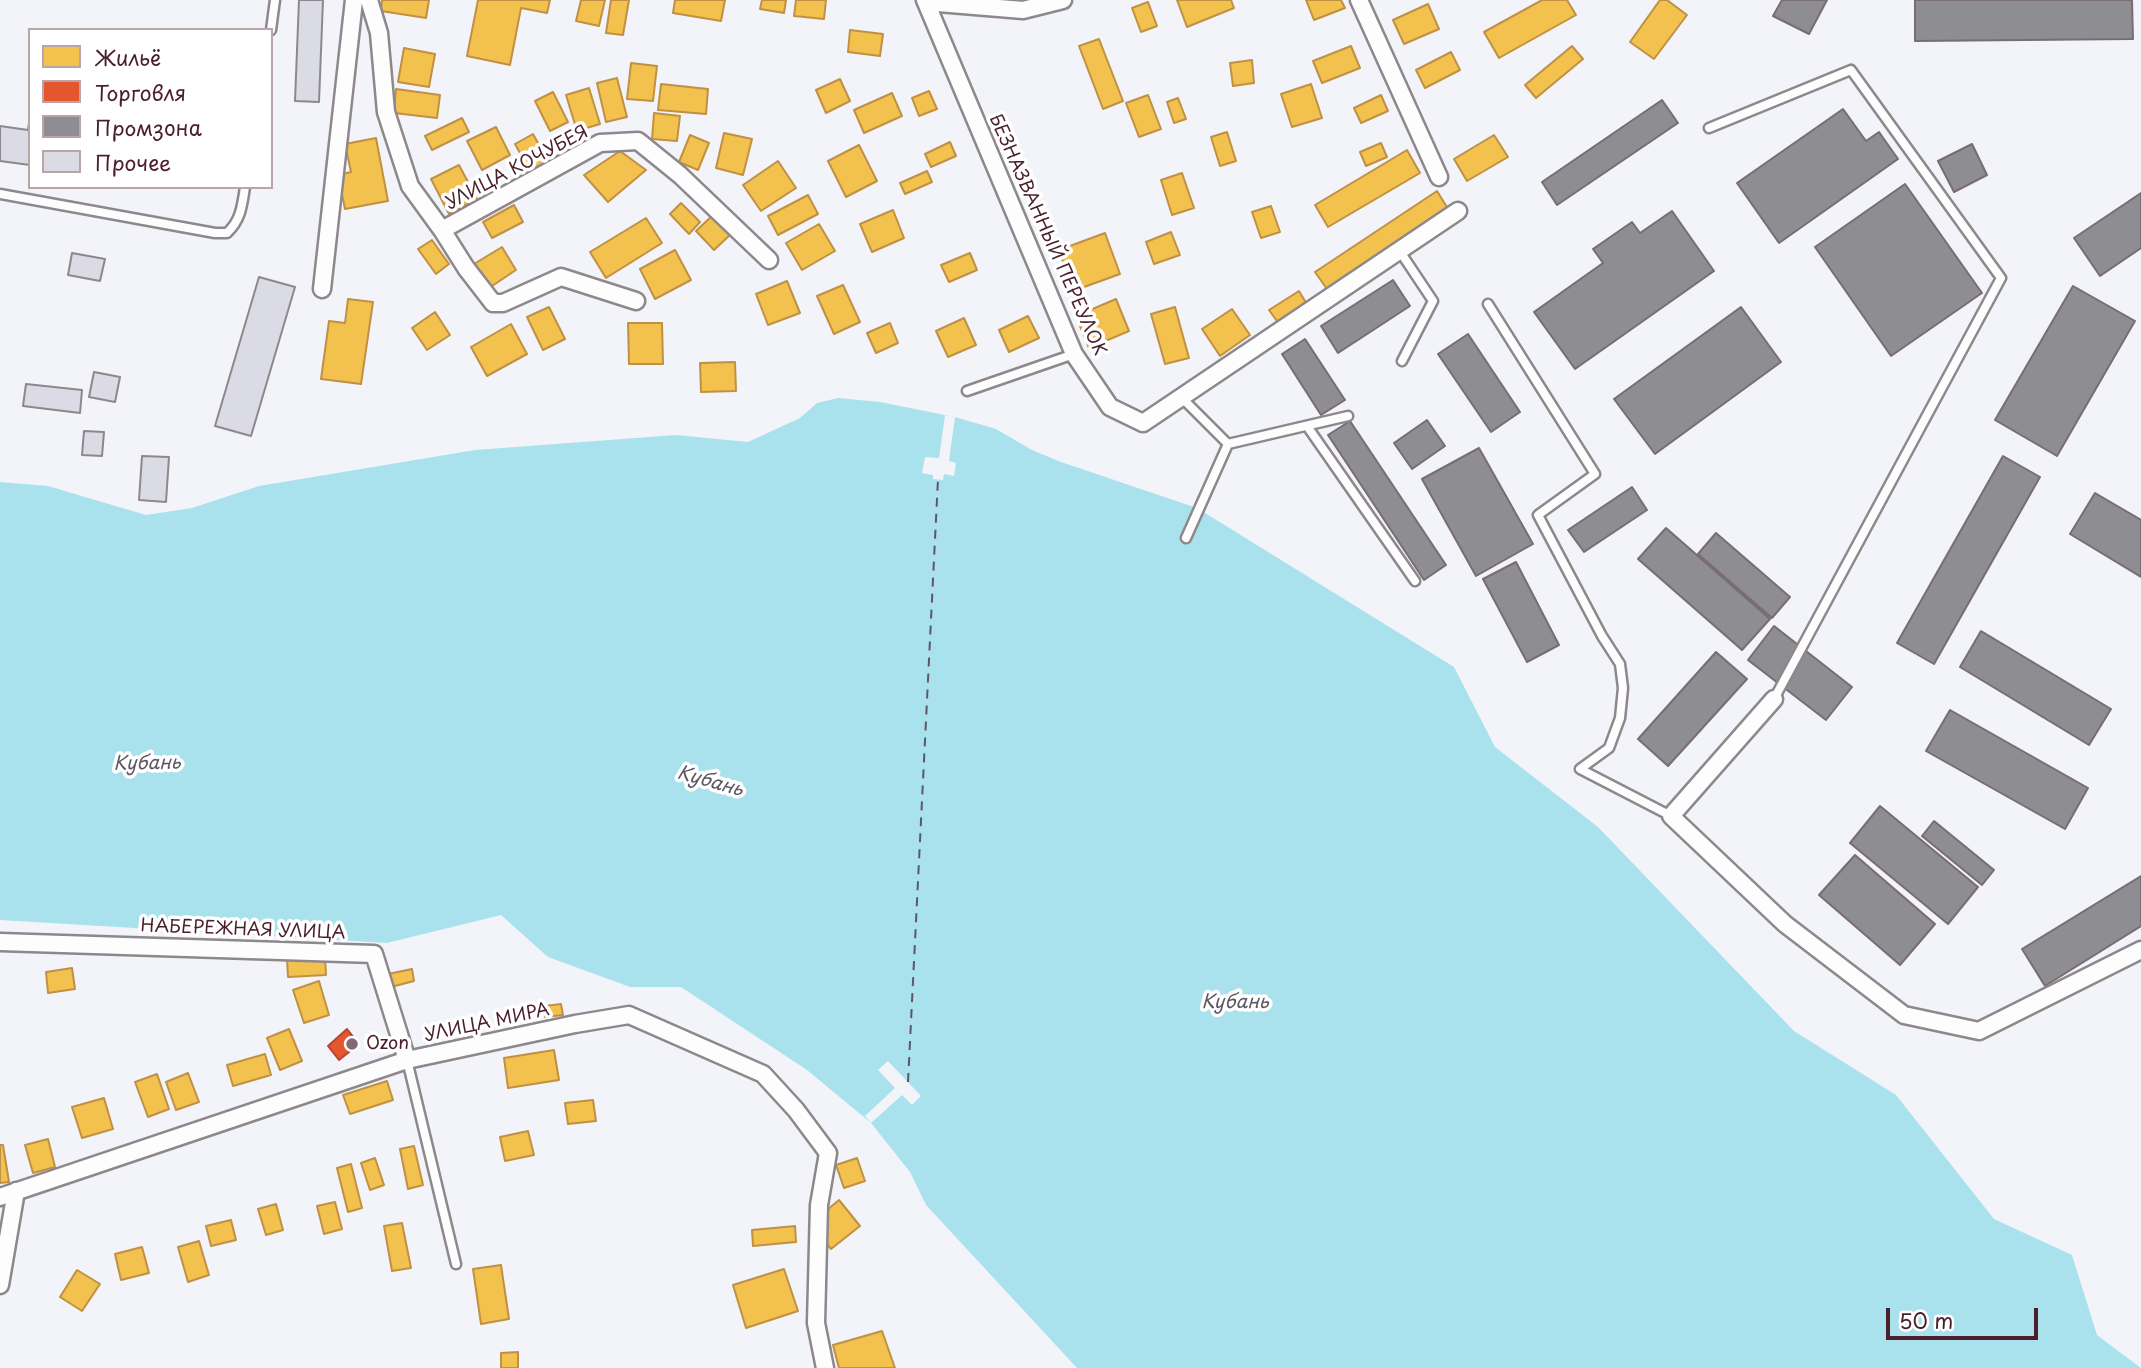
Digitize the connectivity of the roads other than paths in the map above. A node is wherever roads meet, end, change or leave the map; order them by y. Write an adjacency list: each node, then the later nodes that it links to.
1 (275, 0): 7 (lane)
2 (354, 0): 16 (street)
3 (369, 0): 13 (street, УЛИЦА КОЧУБЕЯ)
4 (1063, 0): 6 (street)
5 (1359, 0): 9 (street)
6 (926, 1): 19 (street, БЕЗНАЗВАННЫЙ ПЕРЕУЛОК)
7 (271, 28)
8 (1709, 128): 28 (lane)
9 (1439, 177)
10 (245, 189): 11 (lane)
11 (0, 194)
12 (1458, 211): 14 (street, БЕЗНАЗВАННЫЙ ПЕРЕУЛОК)
13 (442, 230): 15 (street, УЛИЦА КОЧУБЕЯ); 17 (street)
14 (1399, 250): 20 (lane); 22 (street, БЕЗНАЗВАННЫЙ ПЕРЕУЛОК)
15 (769, 260)
16 (322, 289)
17 (636, 301)
18 (1488, 304): 29 (lane)
19 (1074, 354): 21 (lane); 22 (street, БЕЗНАЗВАННЫЙ ПЕРЕУЛОК)
20 (1402, 361)
21 (967, 391)
22 (1181, 397): 25 (lane)
23 (1349, 416): 24 (lane)
24 (1307, 426): 25 (lane); 27 (lane)
25 (1228, 444): 26 (lane)
26 (1186, 538)
27 (1415, 581)
28 (1774, 699): 29 (street)
29 (1671, 816): 31 (street)
30 (0, 942): 32 (street, НАБЕРЕЖНАЯ УЛИЦА)
31 (2141, 950)
32 (407, 1060): 33 (street, УЛИЦА МИРА); 35 (lane); 37 (street, УЛИЦА МИРА)
33 (16, 1191): 34 (street, УЛИЦА МИРА); 36 (street)
34 (0, 1197)
35 (456, 1264)
36 (0, 1284)
37 (825, 1368)

